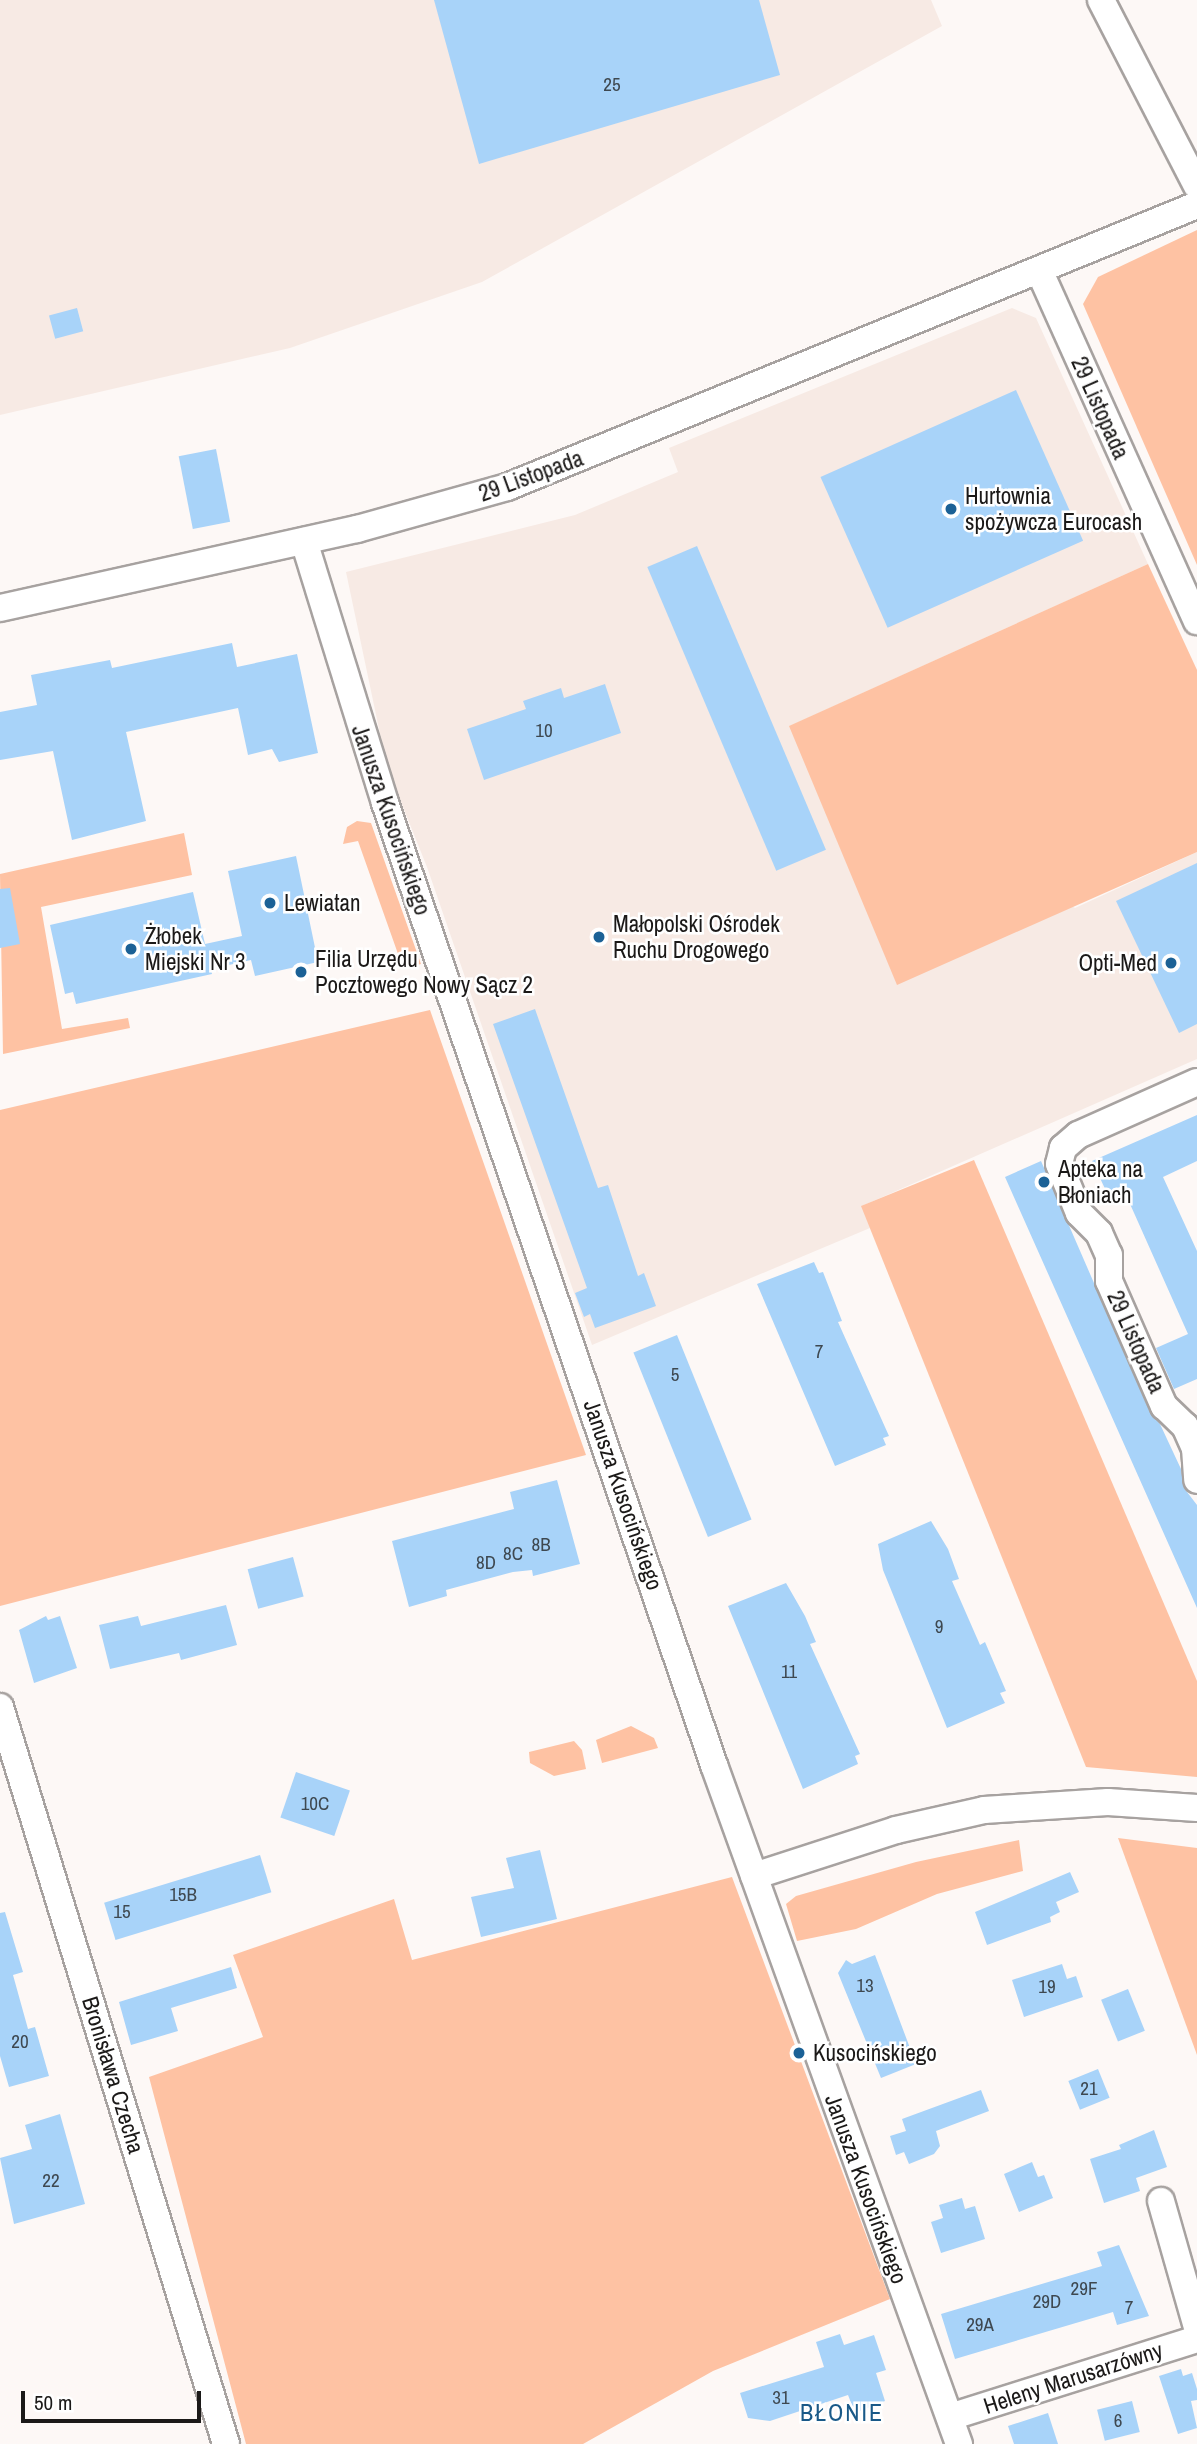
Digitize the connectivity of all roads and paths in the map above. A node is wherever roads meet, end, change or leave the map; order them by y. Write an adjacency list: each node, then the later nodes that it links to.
1 (1101, 0): 2 (street)
2 (1197, 186)
3 (1197, 205): 4 (street, 29 Listopada)
4 (1039, 270): 5 (street, 29 Listopada); 7 (street, 29 Listopada)
5 (304, 541): 6 (street, 29 Listopada); 12 (street, Janusza Kusocińskiego)
6 (0, 608)
7 (1197, 621)
8 (1197, 1082): 9 (street, 29 Listopada)
9 (1197, 1480)
10 (0, 1707): 17 (street, Bronisława Czecha)
11 (1197, 1808): 12 (street)
12 (754, 1876): 16 (street, Janusza Kusocińskiego)
13 (1161, 2201): 14 (street)
14 (1197, 2327)
15 (1197, 2339): 16 (street, Heleny Marusarzówny)
16 (950, 2417): 18 (street, Janusza Kusocińskiego)
17 (226, 2444)
18 (959, 2444)

